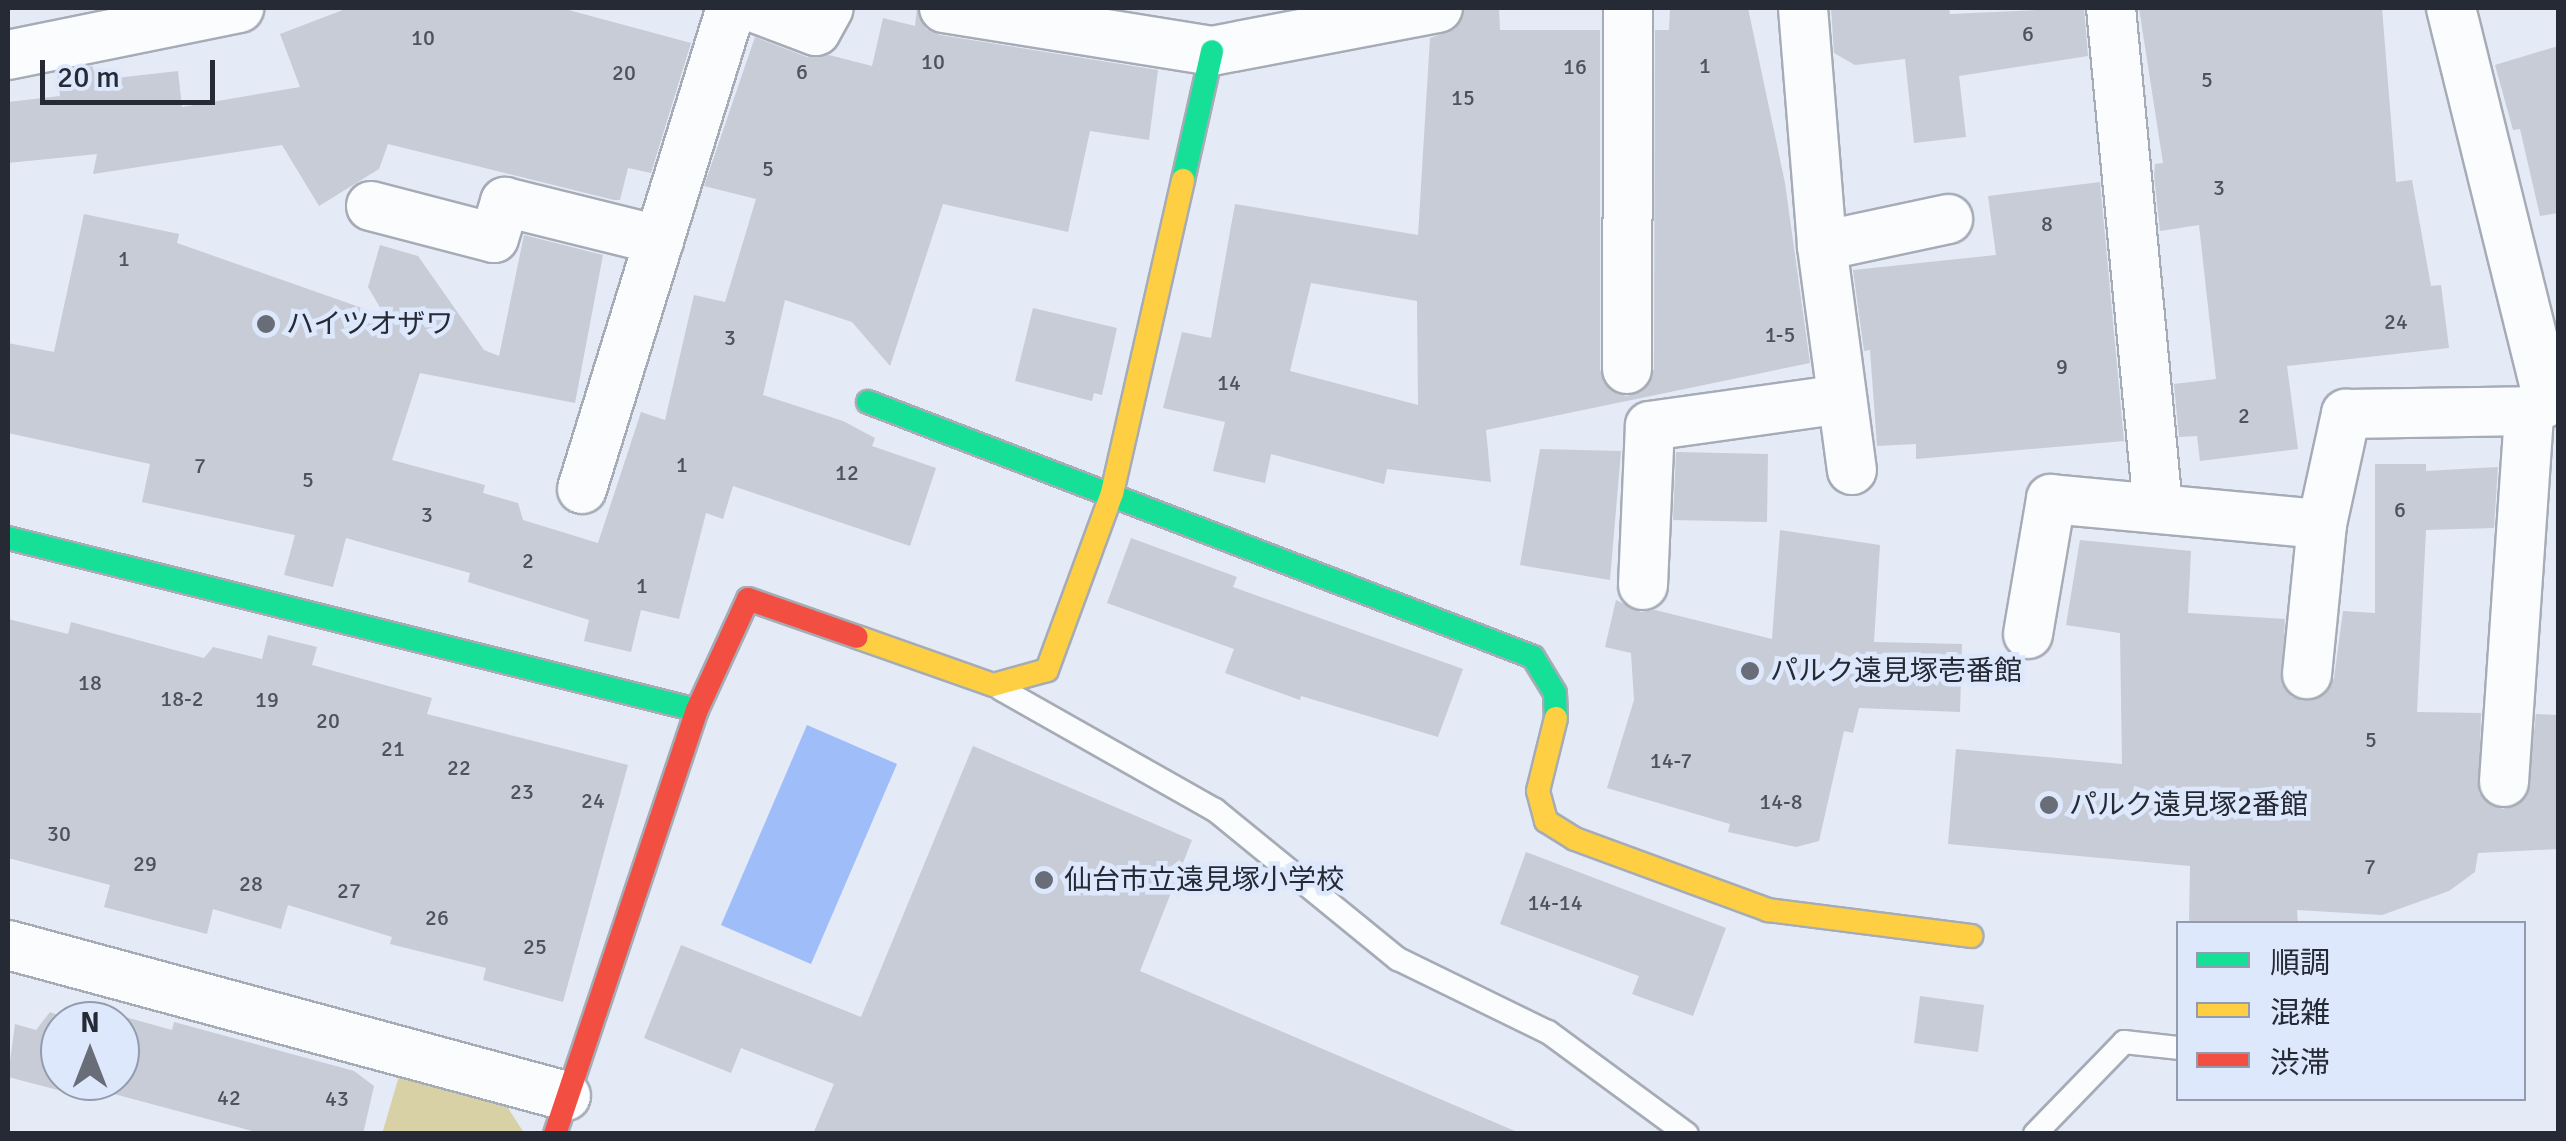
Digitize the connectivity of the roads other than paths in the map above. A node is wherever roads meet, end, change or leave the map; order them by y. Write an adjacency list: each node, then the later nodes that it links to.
1 (238, 8): 12 (street)
2 (731, 8): 15 (street)
3 (755, 8): 4 (street)
4 (829, 8)
5 (944, 8): 11 (street)
6 (1438, 8): 11 (street)
7 (1628, 8): 17 (street)
8 (1803, 8): 16 (street)
9 (2112, 8): 24 (street)
10 (2451, 8): 20 (street)
11 (1212, 51): 23 (street)
12 (8, 55)
13 (371, 206): 15 (street)
14 (1948, 218): 16 (street)
15 (659, 240): 22 (street)
16 (1822, 246): 18 (street)
17 (1627, 368)
18 (1842, 399): 21 (street); 27 (street)
19 (868, 402): 23 (street)
20 (2545, 403): 25 (street); 32 (street)
21 (1852, 470)
22 (582, 489)
23 (1112, 493): 30 (street); 33 (street)
24 (2158, 508): 25 (street); 28 (street)
25 (2322, 524): 29 (street)
26 (8, 538): 31 (street)
27 (1644, 585)
28 (2028, 634)
29 (2307, 674)
30 (993, 685): 31 (street); 37 (lane)
31 (697, 710): 36 (street)
32 (2504, 782)
33 (1971, 936)
34 (8, 945): 36 (street)
35 (2176, 1048): 38 (lane)
36 (560, 1115)
37 (1687, 1134)
38 (2035, 1134)

